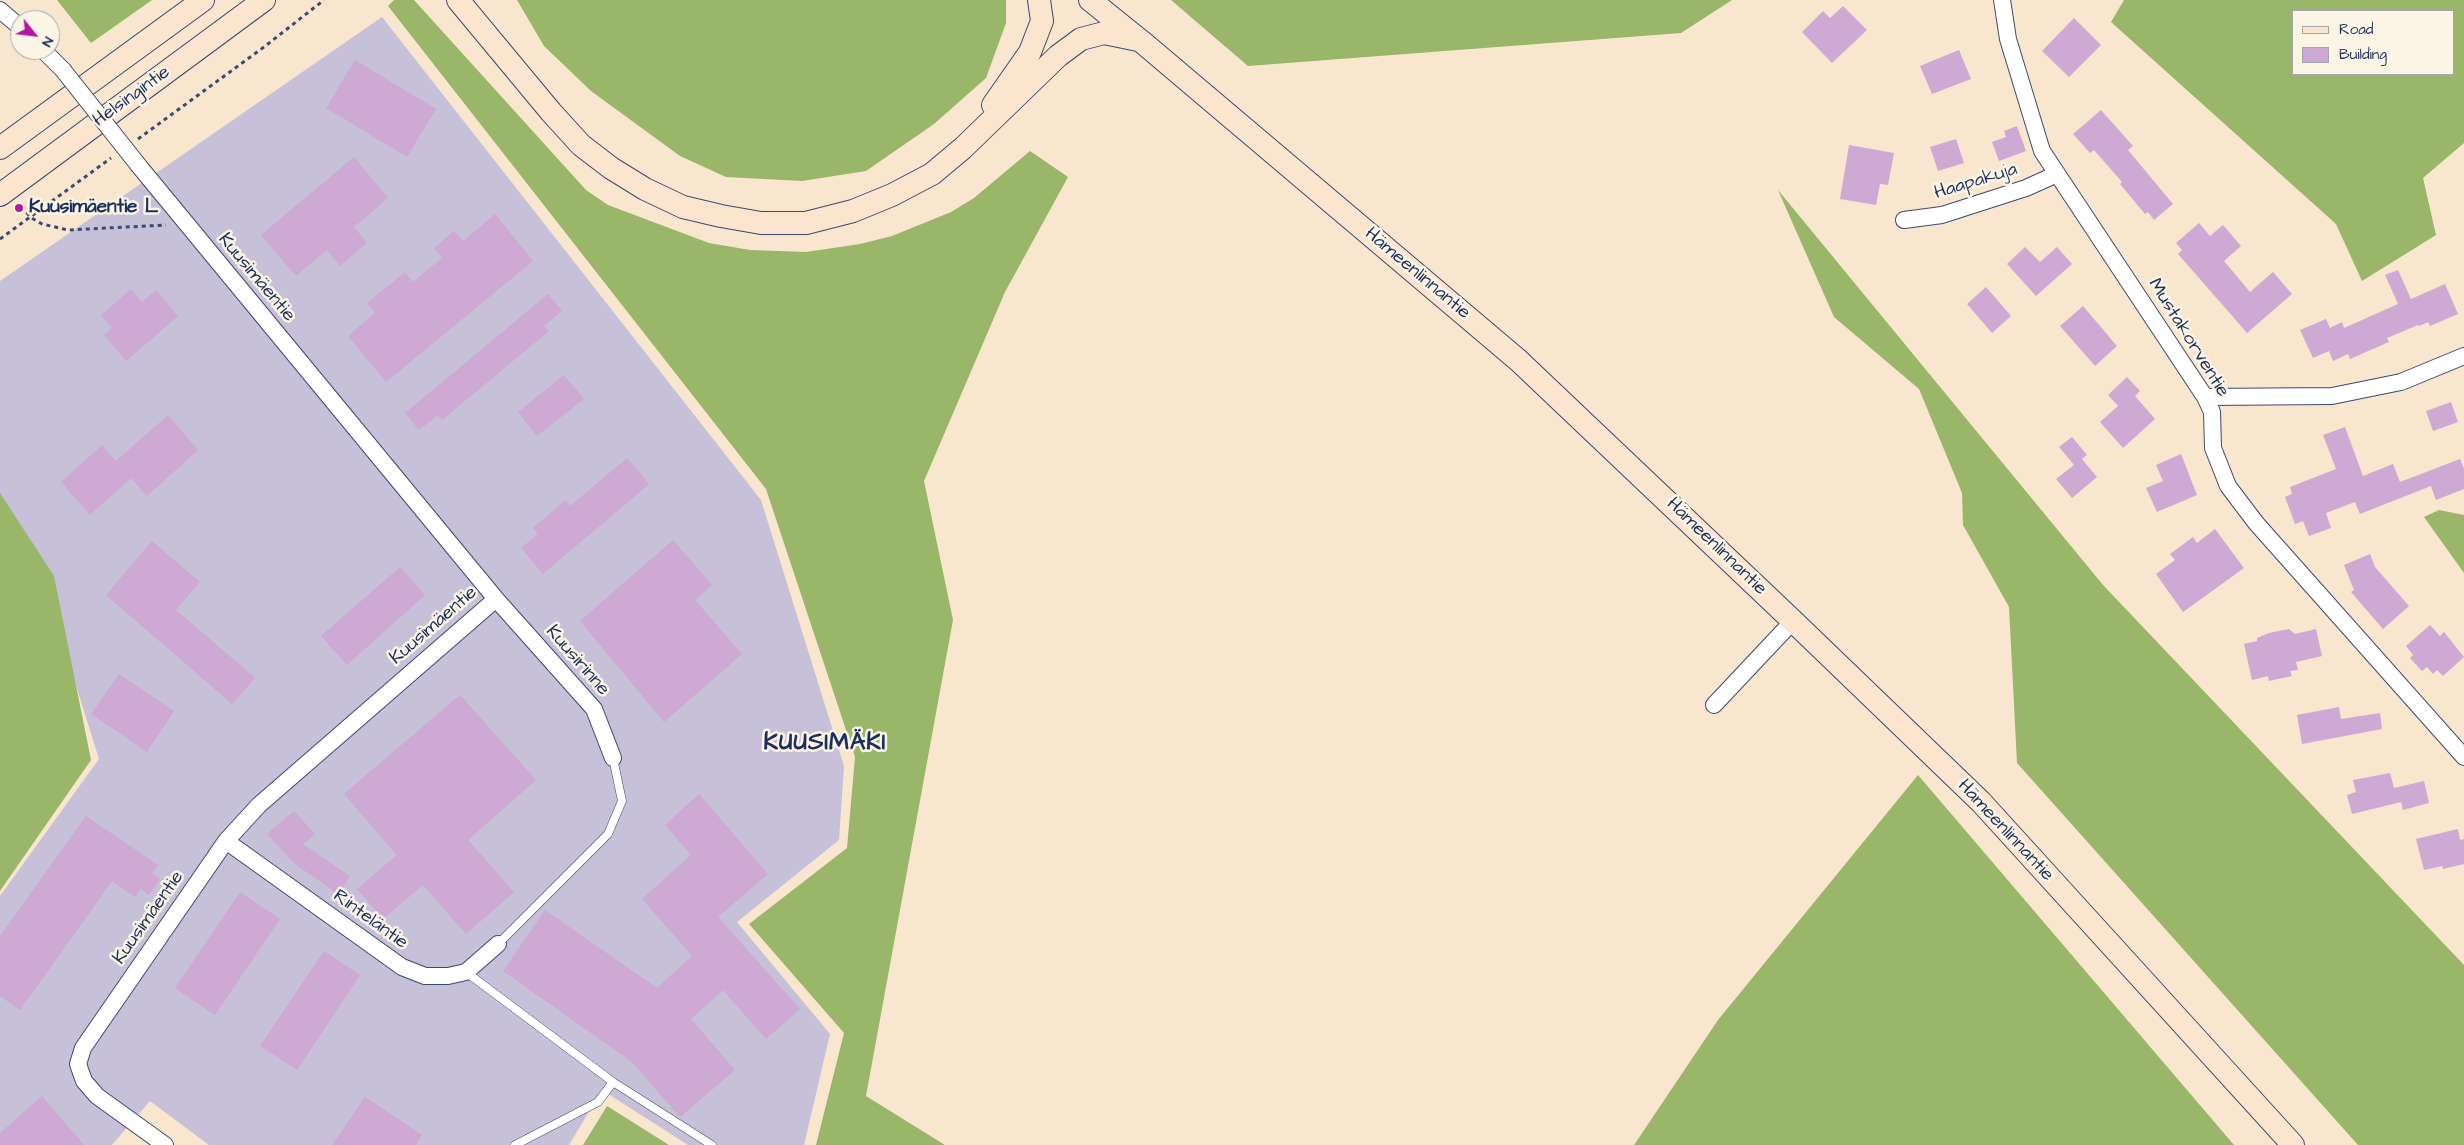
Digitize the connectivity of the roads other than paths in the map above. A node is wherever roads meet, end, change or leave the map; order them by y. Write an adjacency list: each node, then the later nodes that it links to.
1 (203, 0): 11 (main road, Helsingintie)
2 (264, 0): 14 (main road, Helsingintie)
3 (458, 0): 12 (main road)
4 (1039, 0): 12 (main road)
5 (1090, 0): 9 (main road, Hämeenlinnantie)
6 (2002, 0): 13 (street, Mustakorventie)
7 (0, 10): 8 (street)
8 (10, 18)
9 (1141, 41): 12 (main road); 19 (main road, Hämeenlinnantie)
10 (53, 60): 18 (street, Kuusimäentie, bridge)
11 (0, 148)
12 (963, 148)
13 (2057, 174): 15 (street, Haapakuja); 17 (street, Mustakorventie)
14 (0, 195)
15 (1904, 220)
16 (2464, 356): 17 (street)
17 (2206, 397): 21 (street, Mustakorventie)
18 (496, 599): 22 (street, Kuusirinne); 23 (street, Kuusimäentie)
19 (1793, 620): 20 (street); 30 (main road, Hämeenlinnantie)
20 (1714, 705)
21 (2464, 757)
22 (613, 758): 24 (lane)
23 (226, 841): 25 (street, Rinteläntie); 27 (street, Kuusimäentie)
24 (498, 944): 25 (street)
25 (466, 972): 26 (lane)
26 (613, 1082): 28 (lane); 29 (lane)
27 (165, 1145)
28 (515, 1145)
29 (712, 1145)
30 (2293, 1145)

